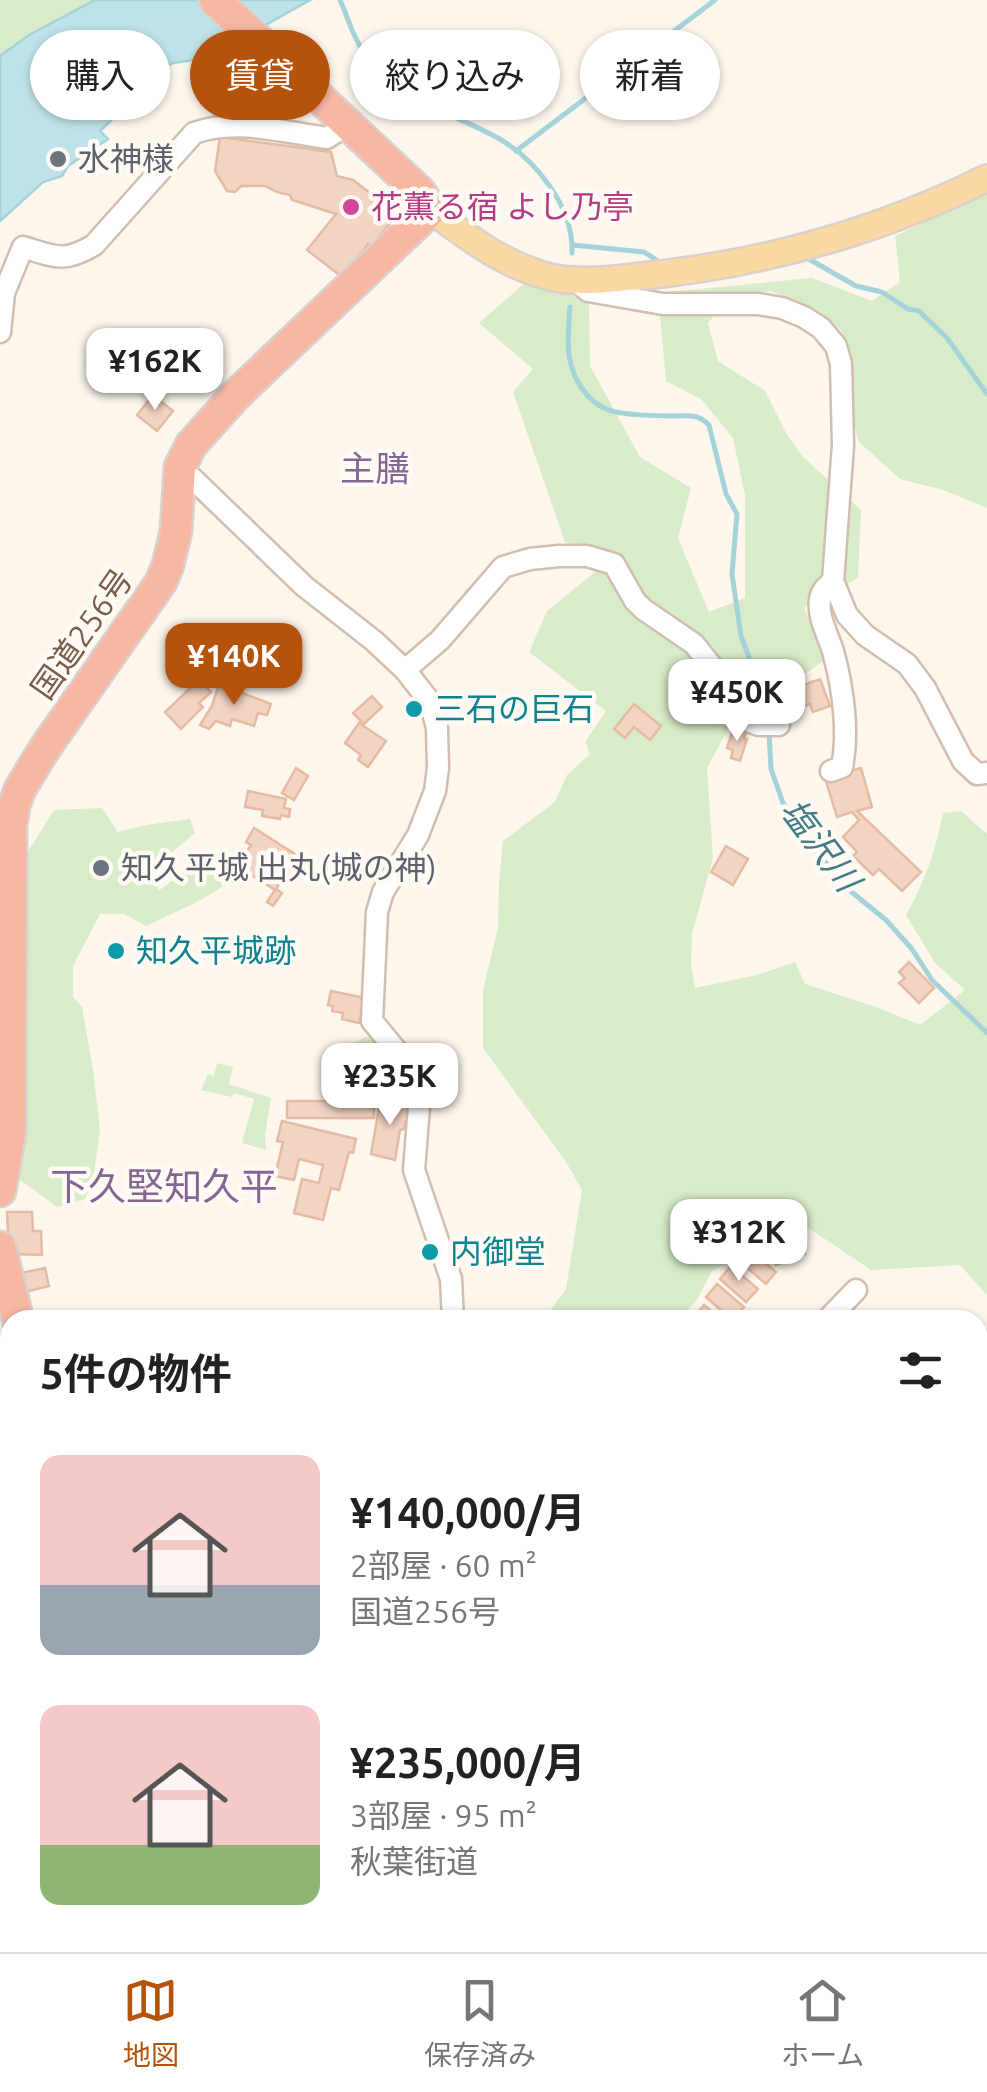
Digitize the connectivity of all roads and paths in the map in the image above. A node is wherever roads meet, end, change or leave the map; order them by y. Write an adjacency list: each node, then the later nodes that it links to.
1 (215, 0): 2 (highway)
2 (348, 124): 4 (highway); 6 (street)
3 (987, 178): 5 (main road)
4 (431, 210): 5 (main road); 7 (highway, 国道256号)
5 (575, 280): 8 (street)
6 (0, 332)
7 (179, 474): 9 (street); 13 (highway, 国道256号)
8 (833, 581): 11 (street); 12 (street)
9 (405, 670): 10 (street); 17 (street)
10 (769, 725)
11 (830, 771)
12 (987, 773)
13 (1, 1178)
14 (0, 1246): 16 (highway)
15 (856, 1290): 18 (street)
16 (16, 1310)
17 (452, 1310)
18 (837, 1310)

